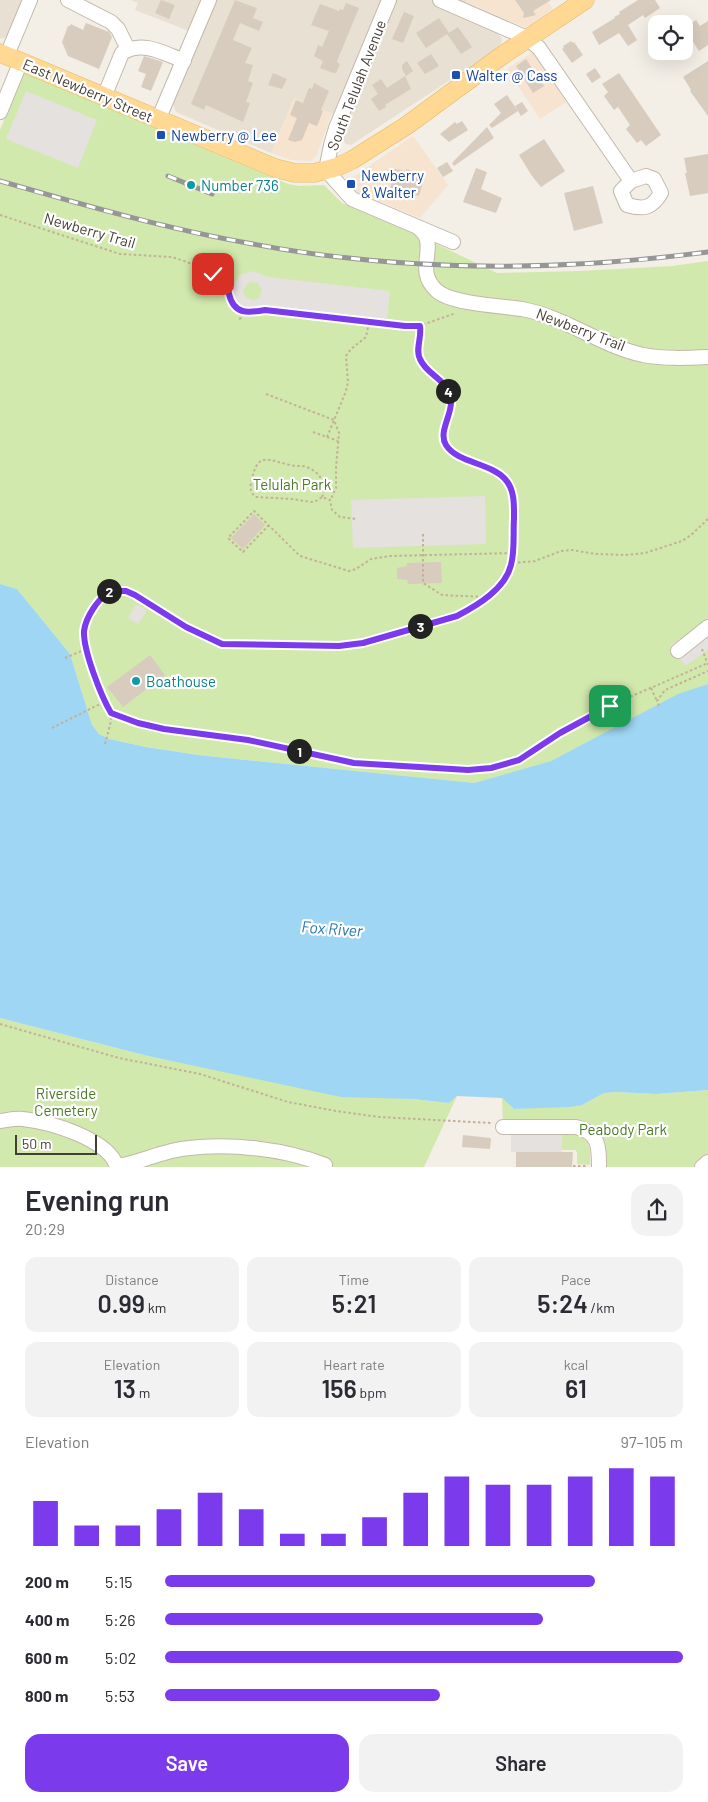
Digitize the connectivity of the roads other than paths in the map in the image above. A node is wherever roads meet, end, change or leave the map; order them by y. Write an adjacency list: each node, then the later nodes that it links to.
1 (30, 0): 9 (street)
2 (68, 0): 8 (street)
3 (209, 0): 10 (street)
4 (389, 0): 14 (street, South Telulah Avenue)
5 (440, 0): 7 (street)
6 (585, 0): 7 (main road, East Newberry Street)
7 (527, 38): 14 (main road, East Newberry Street); 15 (street)
8 (128, 49): 10 (street); 11 (street)
9 (9, 56): 11 (main road, East Newberry Street); 12 (street)
10 (184, 61): 13 (street)
11 (104, 97): 13 (main road, East Newberry Street)
12 (0, 112)
13 (158, 120): 14 (main road, East Newberry Street)
14 (326, 170): 16 (street)
15 (631, 181)
16 (419, 228): 17 (street); 18 (street)
17 (453, 242)
18 (708, 357)
19 (708, 627): 20 (street)
20 (678, 651)
21 (0, 1121): 25 (street)
22 (503, 1127): 26 (street)
23 (708, 1162): 27 (street)
24 (325, 1165): 25 (street)
25 (118, 1166)
26 (599, 1167)
27 (702, 1167)

